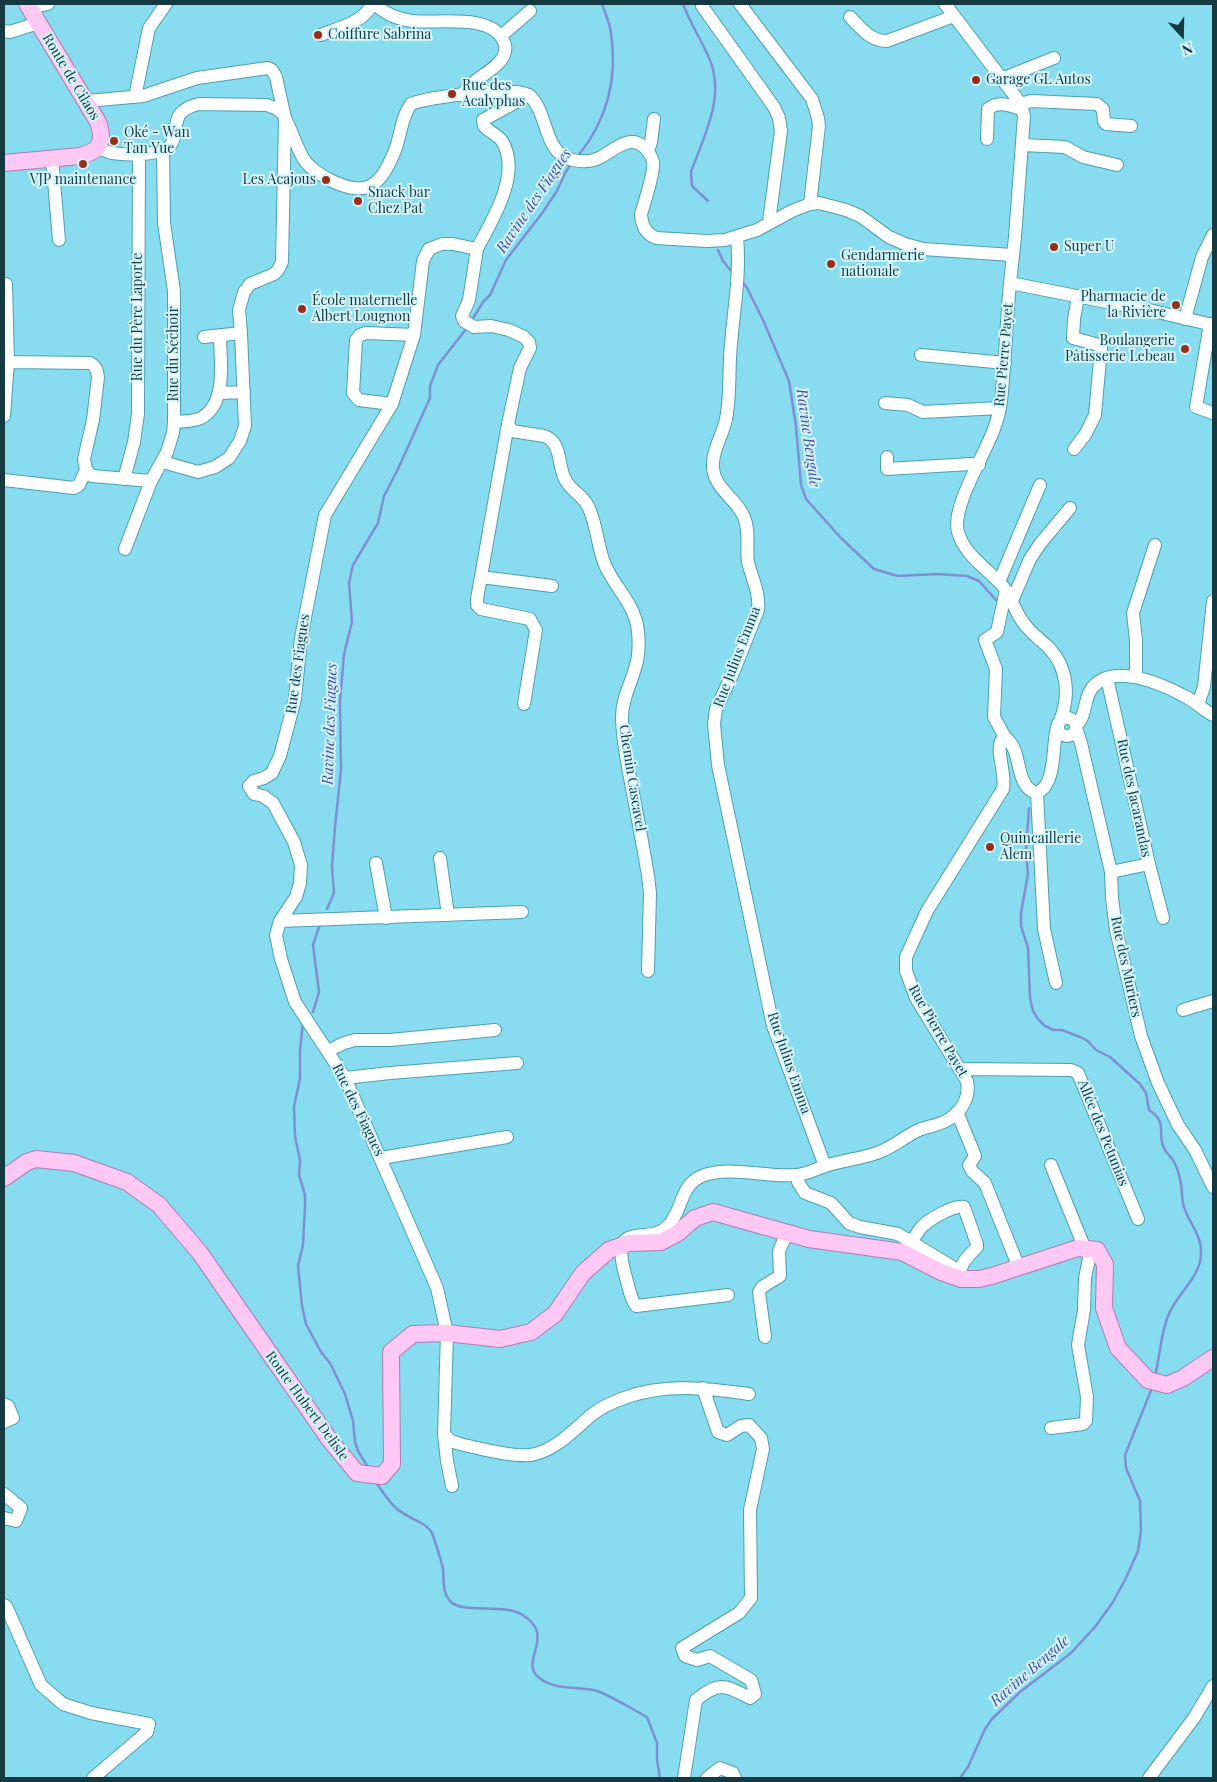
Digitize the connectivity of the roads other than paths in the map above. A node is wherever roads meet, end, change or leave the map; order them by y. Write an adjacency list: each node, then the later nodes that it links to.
1 (48, 4): 6 (street)
2 (166, 4): 19 (street)
3 (373, 4): 13 (street); 14 (street)
4 (740, 4): 34 (street)
5 (945, 4): 9 (street)
6 (28, 6): 11 (main road, Route de Cilaos)
7 (702, 6): 35 (street)
8 (530, 12): 14 (street)
9 (954, 16): 10 (street); 16 (street)
10 (850, 17)
11 (38, 23): 12 (street); 20 (main road, Route de Cilaos)
12 (4, 31)
13 (321, 35)
14 (501, 36): 17 (street)
15 (1054, 58): 16 (street)
16 (1001, 79): 21 (street)
17 (462, 95): 18 (street); 22 (street)
18 (529, 95): 29 (street); 39 (street)
19 (135, 97): 20 (street); 22 (street)
20 (87, 101): 27 (main road, Route de Cilaos)
21 (1022, 107): 24 (street); 25 (street); 26 (street)
22 (285, 118): 28 (street); 46 (street)
23 (654, 119): 29 (street)
24 (1131, 126)
25 (987, 139)
26 (1023, 145): 33 (street); 40 (street)
27 (97, 148): 30 (street); 31 (main road)
28 (164, 151): 30 (street); 60 (street, Rue du Séchoir)
29 (648, 152): 37 (street)
30 (139, 153): 67 (street, Rue du Père Laporte)
31 (52, 158): 32 (main road); 38 (street)
32 (4, 163)
33 (1117, 165)
34 (810, 204): 35 (street); 40 (street)
35 (769, 222): 37 (street)
36 (1213, 235): 44 (street)
37 (737, 237): 108 (street, Rue Julius Emma)
38 (60, 240)
39 (477, 249): 48 (street, Rue des Fiagues); 61 (street)
40 (1012, 255): 41 (street)
41 (1010, 283): 43 (street); 52 (street, Rue Pierre Payet)
42 (6, 284): 51 (street)
43 (1078, 297): 44 (street); 62 (street)
44 (1185, 319): 45 (street)
45 (1212, 324): 58 (street)
46 (241, 333): 47 (street); 53 (street)
47 (220, 335): 49 (street); 54 (street)
48 (414, 335): 55 (street, Rue des Fiagues); 55 (street)
49 (204, 337)
50 (921, 355): 52 (street)
51 (8, 362): 59 (street); 66 (street)
52 (1005, 363): 57 (street, Rue Pierre Payet)
53 (244, 392): 54 (street); 64 (street)
54 (220, 393): 60 (street)
55 (392, 404): 94 (street, Rue des Fiagues)
56 (885, 404): 57 (street)
57 (1000, 408): 65 (street, Rue Pierre Payet)
58 (1213, 413)
59 (4, 416)
60 (174, 422): 64 (street, Rue du Séchoir)
61 (508, 424): 74 (street); 95 (street, Chemin Cascavel)
62 (1074, 449)
63 (887, 457): 65 (street)
64 (163, 462): 69 (street, Rue du Séchoir)
65 (979, 465): 76 (street, Rue Pierre Payet)
66 (86, 470): 67 (street); 68 (street)
67 (124, 479): 69 (street)
68 (4, 480)
69 (151, 481): 73 (street, Rue du Séchoir)
70 (1040, 485): 76 (street)
71 (1070, 508): 76 (street)
72 (1155, 545): 78 (street)
73 (125, 549)
74 (480, 577): 75 (street); 80 (street)
75 (552, 586)
76 (1005, 591): 83 (street, Rue Pierre Payet); 84 (street)
77 (1213, 601): 81 (street)
78 (1136, 677): 79 (street); 81 (street)
79 (1108, 678): 83 (street); 88 (street, Rue des Jacarandas)
80 (524, 704)
81 (1198, 704): 82 (street)
82 (1213, 715)
83 (1070, 724): 85 (street); 89 (street, Rue des Muriers)
84 (1006, 739): 85 (street); 102 (street, Rue Pierre Payet)
85 (1036, 793): 96 (street)
86 (440, 858): 91 (street)
87 (376, 863): 92 (street)
88 (1148, 864): 89 (street); 93 (street, Rue des Jacarandas)
89 (1111, 872): 111 (street, Rue des Muriers)
90 (522, 912): 91 (street)
91 (448, 915): 92 (street)
92 (386, 918): 94 (street)
93 (1163, 918)
94 (280, 921): 100 (street, Rue des Fiagues)
95 (648, 972)
96 (1056, 983)
97 (1213, 1001): 98 (street)
98 (1183, 1010)
99 (495, 1030): 100 (street)
100 (328, 1051): 103 (street, Rue des Fiagues)
101 (516, 1063): 103 (street)
102 (960, 1069): 104 (street, Rue Pierre Payet); 112 (street, Allée des Petunias)
103 (345, 1078): 106 (street, Rue des Fiagues)
104 (957, 1112): 108 (street); 117 (street)
105 (507, 1137): 106 (street)
106 (381, 1158): 120 (street, Rue des Fiagues)
107 (1051, 1165): 116 (street)
108 (825, 1166): 109 (street)
109 (798, 1175): 114 (street); 115 (street)
110 (4, 1178): 120 (main road, Route Hubert Delisle)
111 (1213, 1187)
112 (1138, 1220)
113 (786, 1233): 115 (main road, Route Hubert Delisle); 118 (main road, Route Hubert Delisle); 121 (street)
114 (912, 1243): 118 (street); 118 (street)
115 (622, 1246): 119 (street); 120 (main road, Route Hubert Delisle)
116 (1088, 1249): 117 (main road, Route Hubert Delisle); 122 (main road); 127 (street)
117 (1019, 1268): 118 (main road, Route Hubert Delisle)
118 (960, 1275)
119 (728, 1295)
120 (447, 1333): 128 (street, Rue des Fiagues)
121 (765, 1337)
122 (1213, 1358)
123 (702, 1388): 124 (street); 128 (street); 135 (street)
124 (749, 1394)
125 (4, 1404): 126 (street)
126 (4, 1422)
127 (1051, 1428)
128 (444, 1434): 129 (street, Rue des Fiagues)
129 (452, 1486)
130 (4, 1494): 131 (street)
131 (4, 1518)
132 (4, 1605): 134 (street)
133 (1213, 1686): 138 (street)
134 (93, 1778)
135 (684, 1778)
136 (707, 1778): 137 (street)
137 (735, 1778)
138 (1149, 1778)

